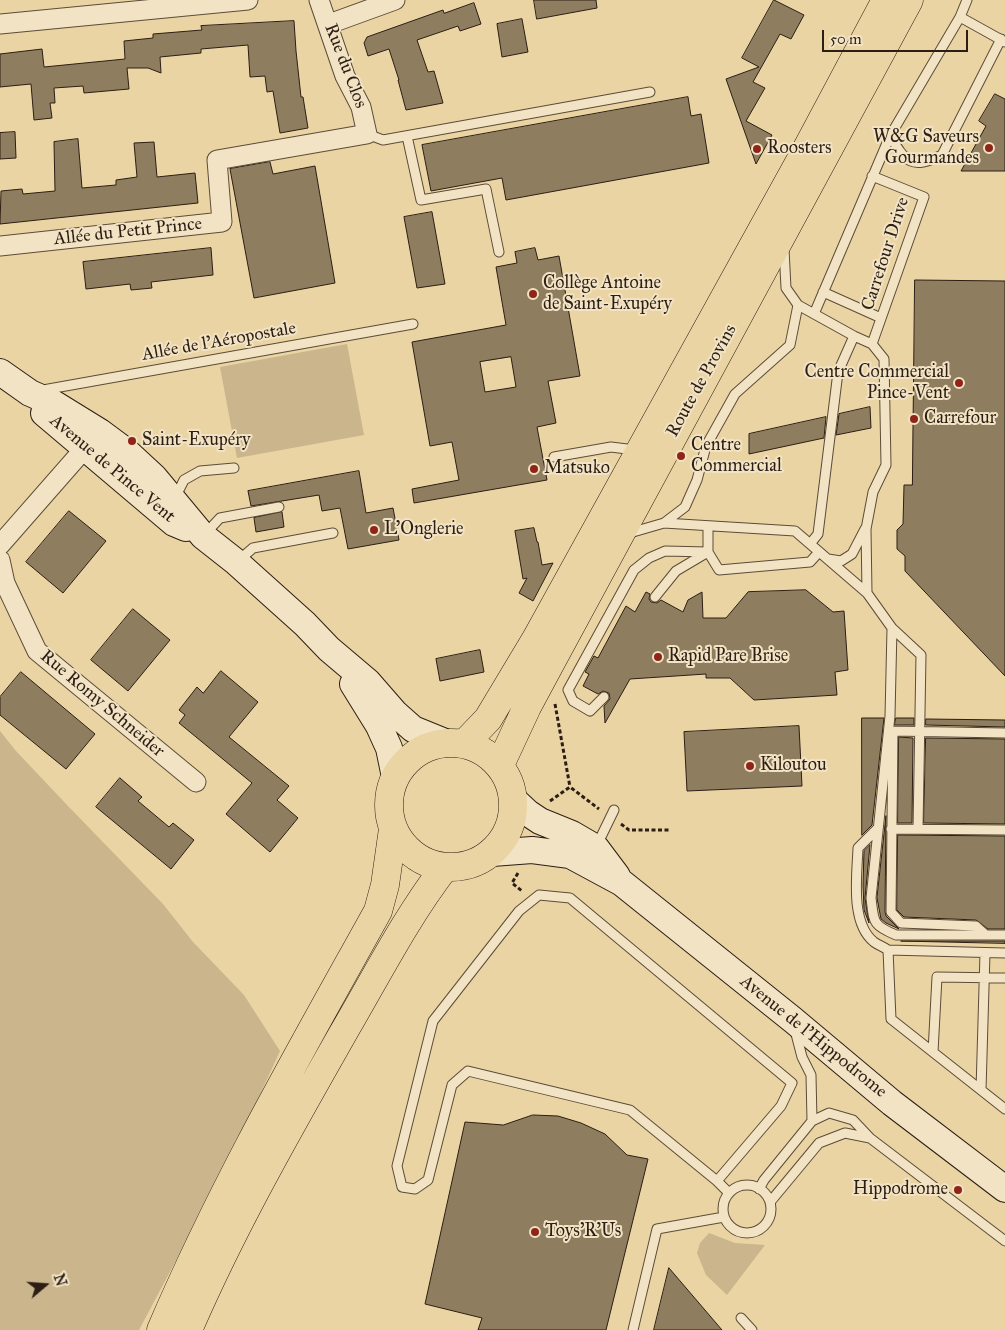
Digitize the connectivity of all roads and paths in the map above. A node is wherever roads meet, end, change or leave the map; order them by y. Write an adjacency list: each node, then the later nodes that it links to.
1 (248, 0): 8 (street)
2 (319, 0): 9 (street, Rue du Clos)
3 (395, 0): 9 (street)
4 (886, 0): 29 (main road, Route de Provins)
5 (909, 0): 16 (main road, Route de Provins)
6 (967, 0): 7 (lane)
7 (960, 17): 10 (lane); 14 (lane)
8 (0, 24)
9 (329, 24): 12 (street, Rue du Clos)
10 (1003, 40): 14 (lane)
11 (650, 92): 13 (lane)
12 (367, 134): 13 (lane); 17 (street, Allée du Petit Prince)
13 (407, 136): 18 (lane)
14 (890, 136): 15 (lane)
15 (872, 176): 19 (lane); 22 (lane, Carrefour Drive)
16 (783, 233): 20 (lane); 39 (main road, Route de Provins)
17 (0, 246)
18 (499, 252)
19 (823, 292): 21 (lane); 22 (lane)
20 (798, 305): 21 (lane); 34 (lane)
21 (814, 314): 24 (lane)
22 (881, 318): 25 (lane, Carrefour Drive)
23 (413, 324): 27 (lane, Allée de l'Aéropostale)
24 (854, 336): 25 (lane); 40 (lane)
25 (872, 344): 36 (lane)
26 (0, 372): 27 (main road, Avenue de Pince Vent)
27 (30, 392): 28 (main road, Avenue de Pince Vent); 32 (main road, Avenue de Pince Vent)
28 (85, 448): 38 (main road, Avenue de Pince Vent); 41 (street)
29 (640, 450): 30 (lane); 54 (main road, Route de Provins)
30 (554, 457)
31 (234, 468): 32 (lane)
32 (174, 500): 38 (main road, Avenue de Pince Vent)
33 (280, 507): 38 (lane)
34 (664, 523): 35 (lane); 39 (lane)
35 (708, 526): 40 (lane); 42 (lane)
36 (866, 529): 44 (lane); 47 (lane)
37 (333, 533): 46 (lane)
38 (203, 536): 46 (main road, Avenue de Pince Vent)
39 (617, 542): 55 (main road, Route de Provins)
40 (810, 544): 43 (lane)
41 (0, 546)
42 (708, 552): 43 (lane); 48 (lane); 51 (lane)
43 (819, 552): 44 (lane)
44 (828, 559): 47 (lane)
45 (0, 560): 57 (street, Rue Romy Schneider)
46 (236, 562): 50 (main road, Avenue de Pince Vent)
47 (867, 593): 49 (lane)
48 (655, 597)
49 (892, 628): 61 (lane); 64 (lane)
50 (329, 649): 54 (main road, Avenue de Pince Vent); 56 (main road, Avenue de Pince Vent)
51 (604, 697)
52 (555, 703): 58 (path)
53 (1005, 733): 63 (lane)
54 (455, 743): 55 (main road); 56 (main road)
55 (500, 766): 59 (main road)
56 (394, 777): 62 (main road)
57 (196, 782)
58 (570, 787)
59 (514, 800): 66 (main road, Avenue de l'Hippodrome); 67 (main road)
60 (614, 810): 66 (lane)
61 (878, 828): 72 (lane); 74 (lane)
62 (393, 829): 69 (main road); 93 (main road)
63 (891, 829): 64 (lane); 72 (lane)
64 (918, 829): 65 (lane)
65 (1005, 830)
66 (596, 848): 70 (main road, Avenue de l'Hippodrome)
67 (492, 853): 69 (main road); 70 (main road, Avenue de l'Hippodrome)
68 (522, 866): 71 (path)
69 (445, 867): 94 (main road)
70 (622, 882): 79 (main road, Avenue de l'Hippodrome)
71 (532, 900): 85 (lane); 85 (lane)
72 (986, 935): 73 (lane)
73 (1005, 935)
74 (888, 950): 75 (lane); 80 (lane)
75 (985, 953): 76 (lane); 77 (lane)
76 (1005, 953)
77 (984, 978): 78 (lane); 80 (lane); 81 (lane)
78 (1005, 978)
79 (793, 1020): 83 (lane); 86 (main road, Avenue de l'Hippodrome)
80 (932, 1052): 81 (lane)
81 (981, 1090): 82 (lane)
82 (1005, 1109)
83 (812, 1121): 84 (lane); 87 (lane)
84 (870, 1138): 89 (lane); 91 (lane)
85 (717, 1181): 88 (lane)
86 (1005, 1188)
87 (759, 1189): 88 (lane); 89 (lane)
88 (729, 1193): 90 (lane)
89 (770, 1202): 90 (lane)
90 (724, 1217): 95 (lane)
91 (1005, 1242)
92 (741, 1318): 96 (lane)
93 (161, 1330)
94 (188, 1330)
95 (633, 1330)
96 (752, 1330)

